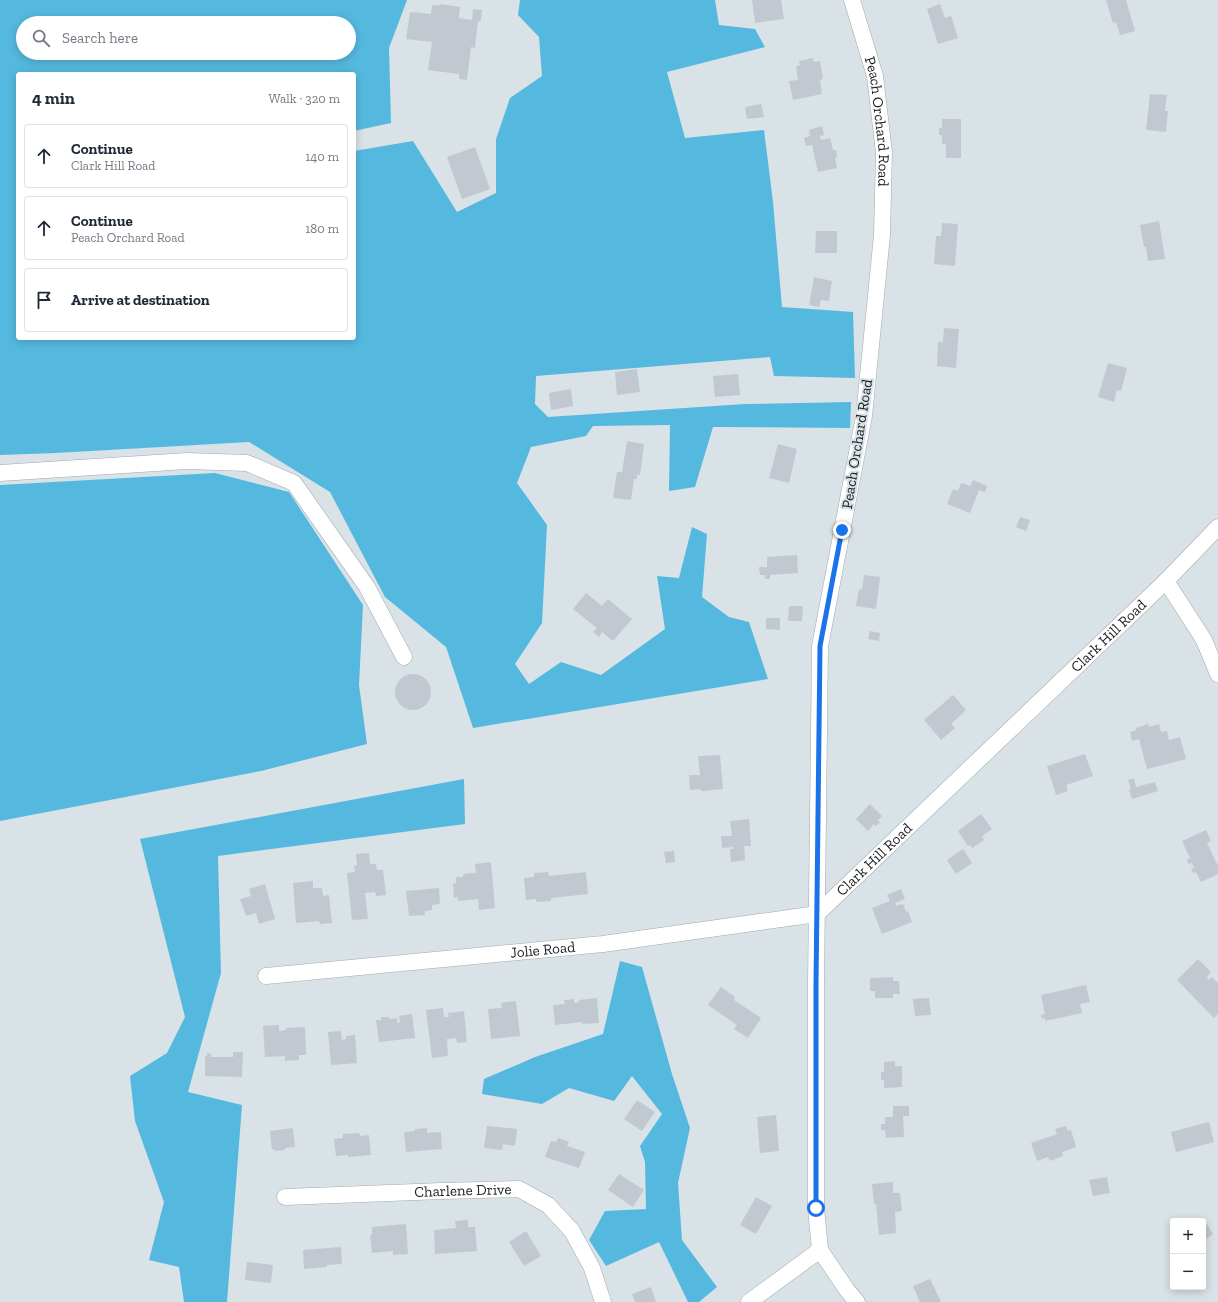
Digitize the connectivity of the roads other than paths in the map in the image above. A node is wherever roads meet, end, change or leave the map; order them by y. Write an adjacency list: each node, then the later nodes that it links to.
1 (852, 0): 7 (street, Peach Orchard Road)
2 (0, 473): 5 (street)
3 (1218, 527): 4 (street, Clark Hill Road)
4 (1166, 581): 6 (street); 7 (street, Clark Hill Road)
5 (404, 657)
6 (1218, 674)
7 (817, 914): 8 (street, Jolie Road); 10 (street)
8 (266, 976)
9 (286, 1197): 11 (street, Charlene Drive)
10 (820, 1250): 12 (street); 13 (street)
11 (602, 1302)
12 (750, 1302)
13 (857, 1302)

